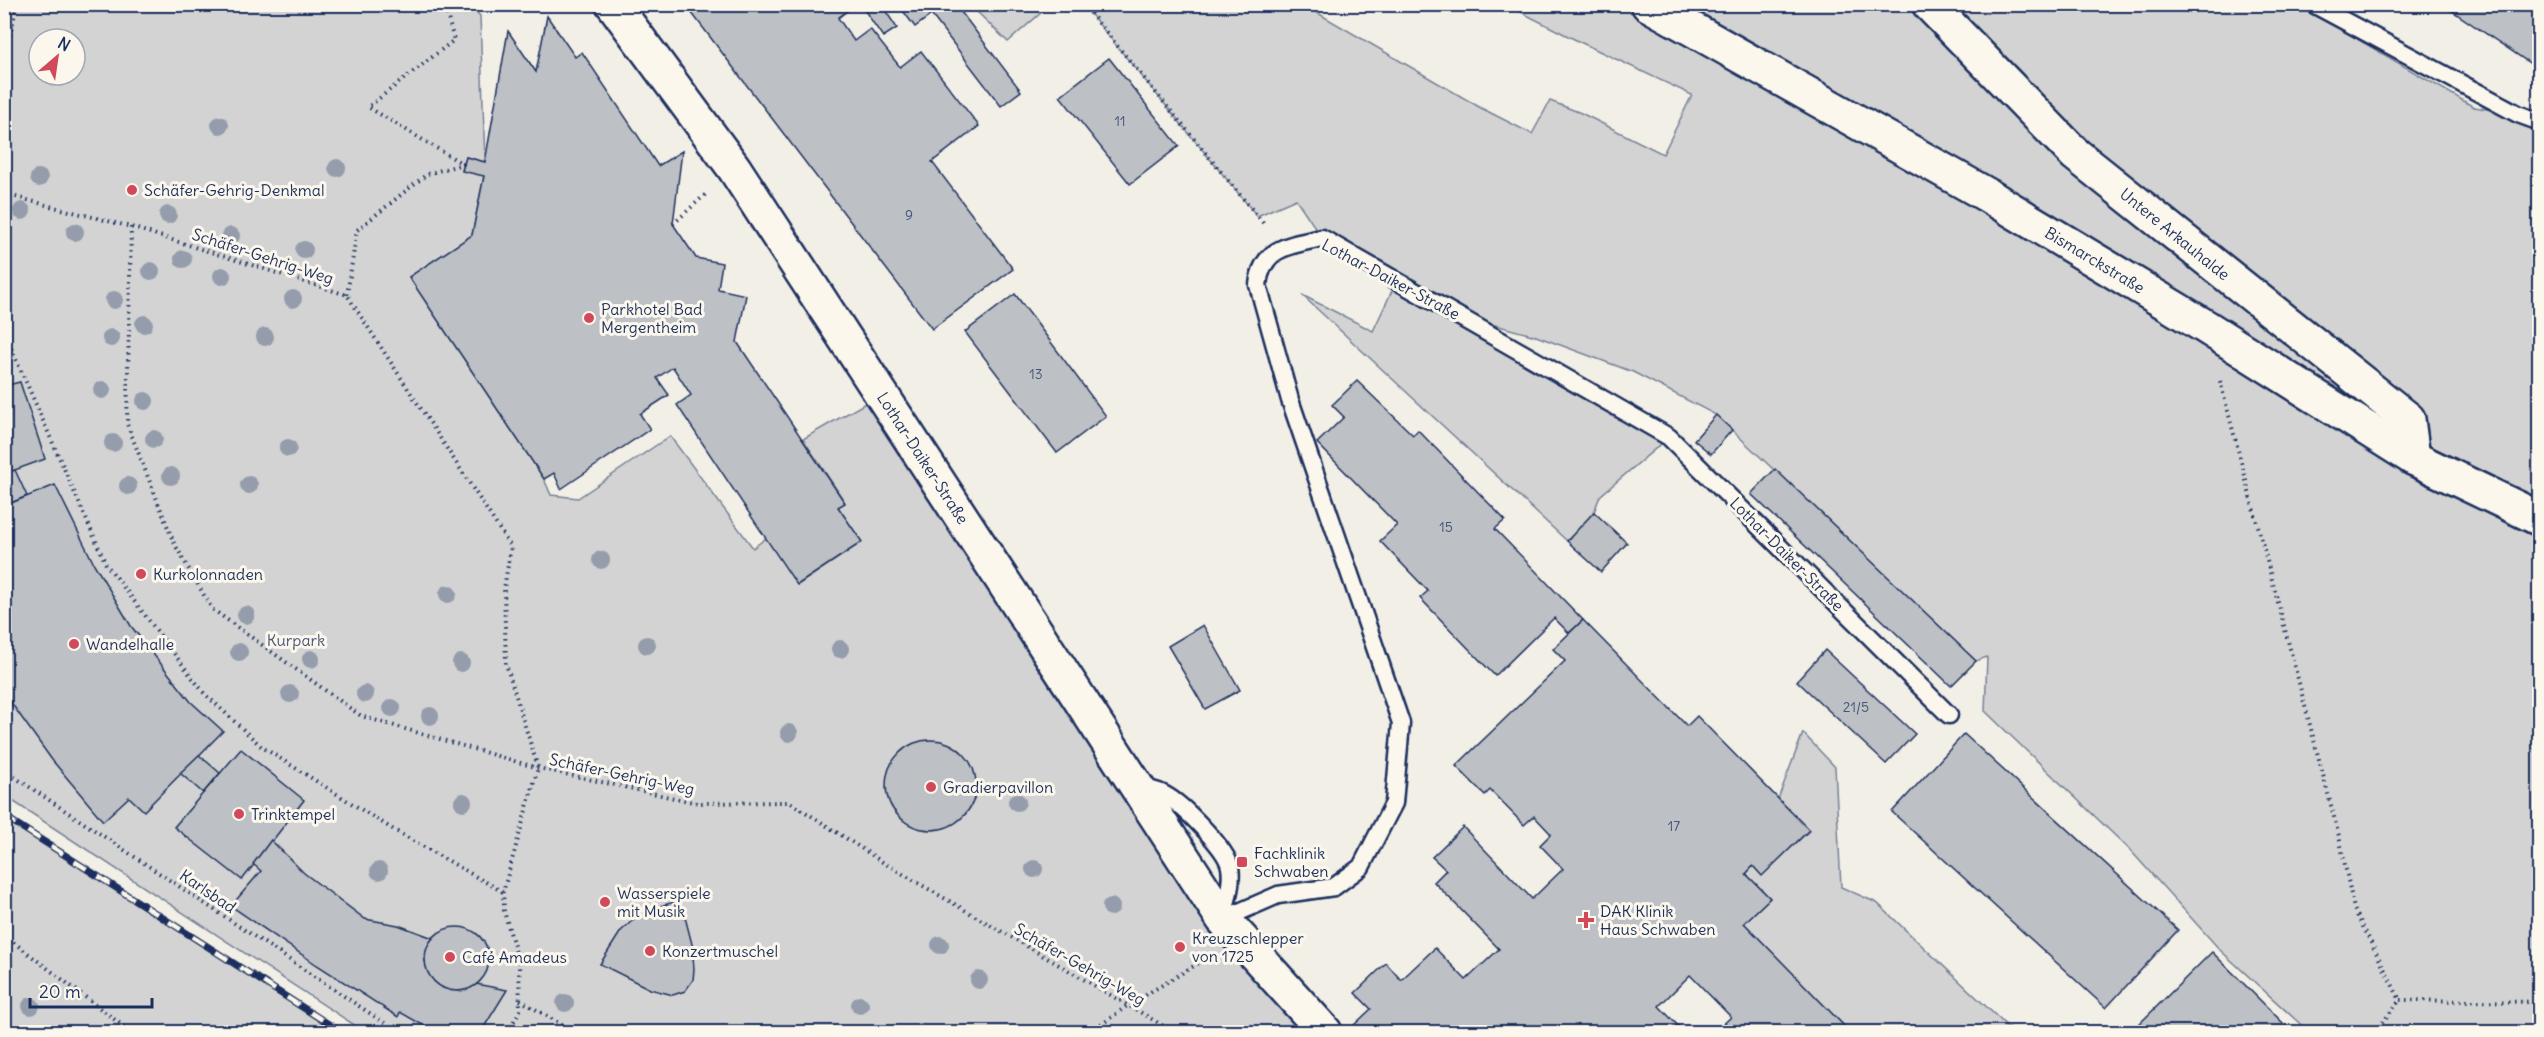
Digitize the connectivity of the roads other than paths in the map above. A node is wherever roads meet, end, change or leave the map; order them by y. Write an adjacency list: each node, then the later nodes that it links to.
1 (614, 4): 9 (street, Lothar-Daiker-Straße)
2 (1648, 4): 6 (street, Bismarckstraße)
3 (1929, 4): 6 (street, Untere Arkauhalde)
4 (2313, 4): 5 (lane)
5 (2540, 122)
6 (2413, 458): 7 (street, Bismarckstraße)
7 (2540, 519)
8 (1949, 715): 9 (lane, Lothar-Daiker-Straße)
9 (1223, 919): 10 (street, Lothar-Daiker-Straße)
10 (1325, 1032)

